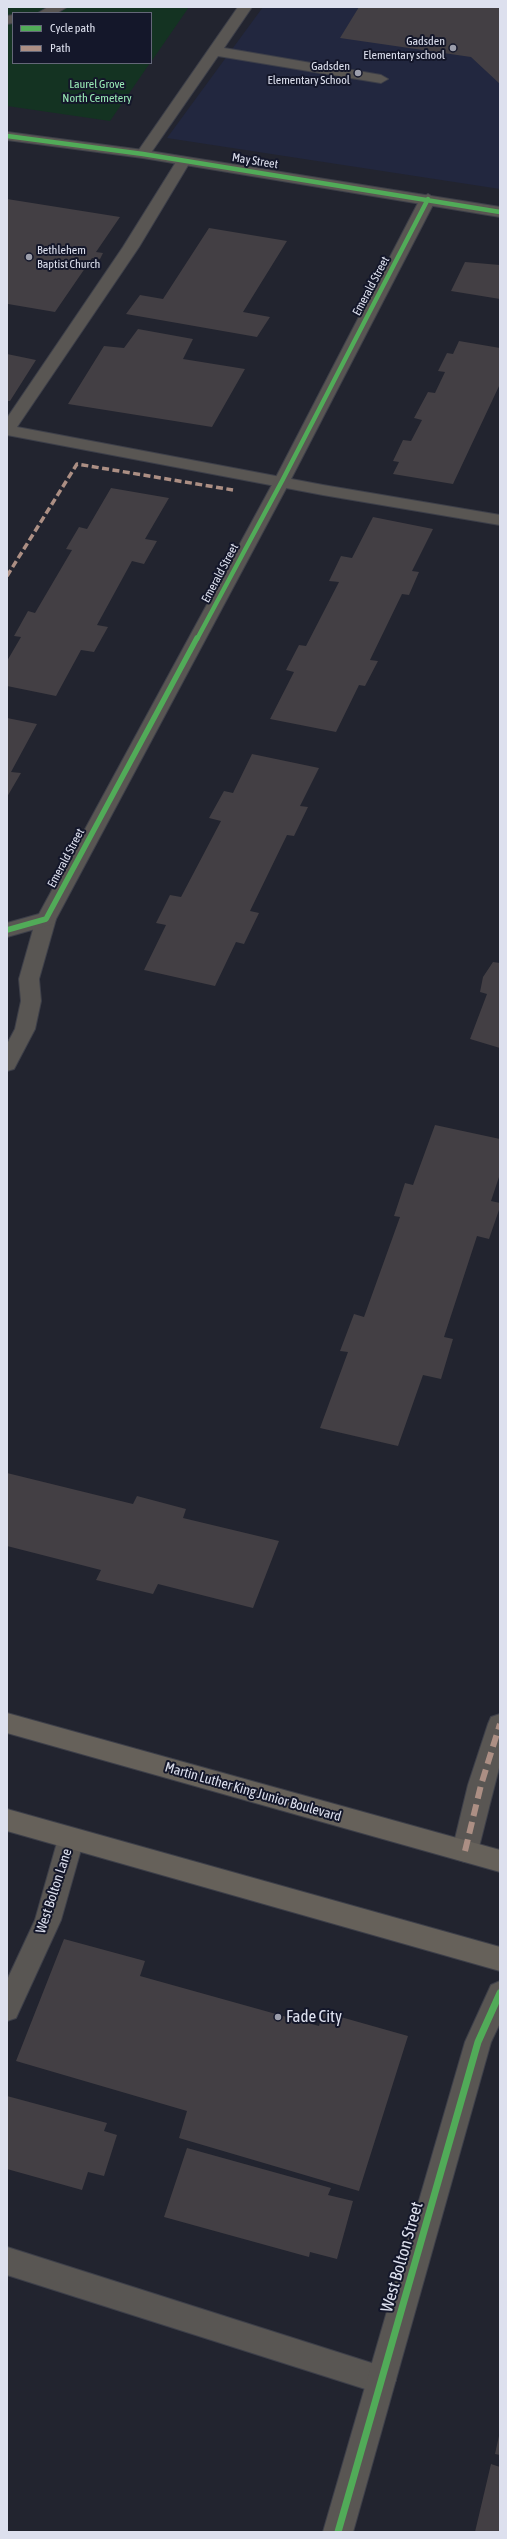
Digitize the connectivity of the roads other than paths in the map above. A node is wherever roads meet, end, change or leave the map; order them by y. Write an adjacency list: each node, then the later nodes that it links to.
1 (245, 7): 2 (street)
2 (215, 51): 3 (street); 5 (street)
3 (381, 79)
4 (7, 136): 5 (street, May Street)
5 (144, 154): 6 (street, May Street)
6 (183, 162): 7 (street, May Street); 9 (street)
7 (428, 199): 8 (street, May Street); 10 (street, Emerald Street)
8 (500, 212)
9 (7, 430): 10 (street)
10 (282, 481): 11 (street); 12 (street, Emerald Street)
11 (500, 520)
12 (46, 918): 13 (street); 14 (street, Emerald Street)
13 (7, 930)
14 (7, 1064)
15 (7, 1723): 19 (main road, Martin Luther King Junior Boulevard)
16 (500, 1724): 19 (street)
17 (7, 1820): 18 (main road)
18 (71, 1839): 21 (main road); 23 (street, West Bolton Lane)
19 (465, 1851): 20 (main road, Martin Luther King Junior Boulevard)
20 (500, 1861)
21 (500, 1959)
22 (500, 1993): 25 (street, West Bolton Street)
23 (7, 2009)
24 (7, 2261): 25 (street)
25 (381, 2380): 26 (street, West Bolton Street)
26 (338, 2532)

